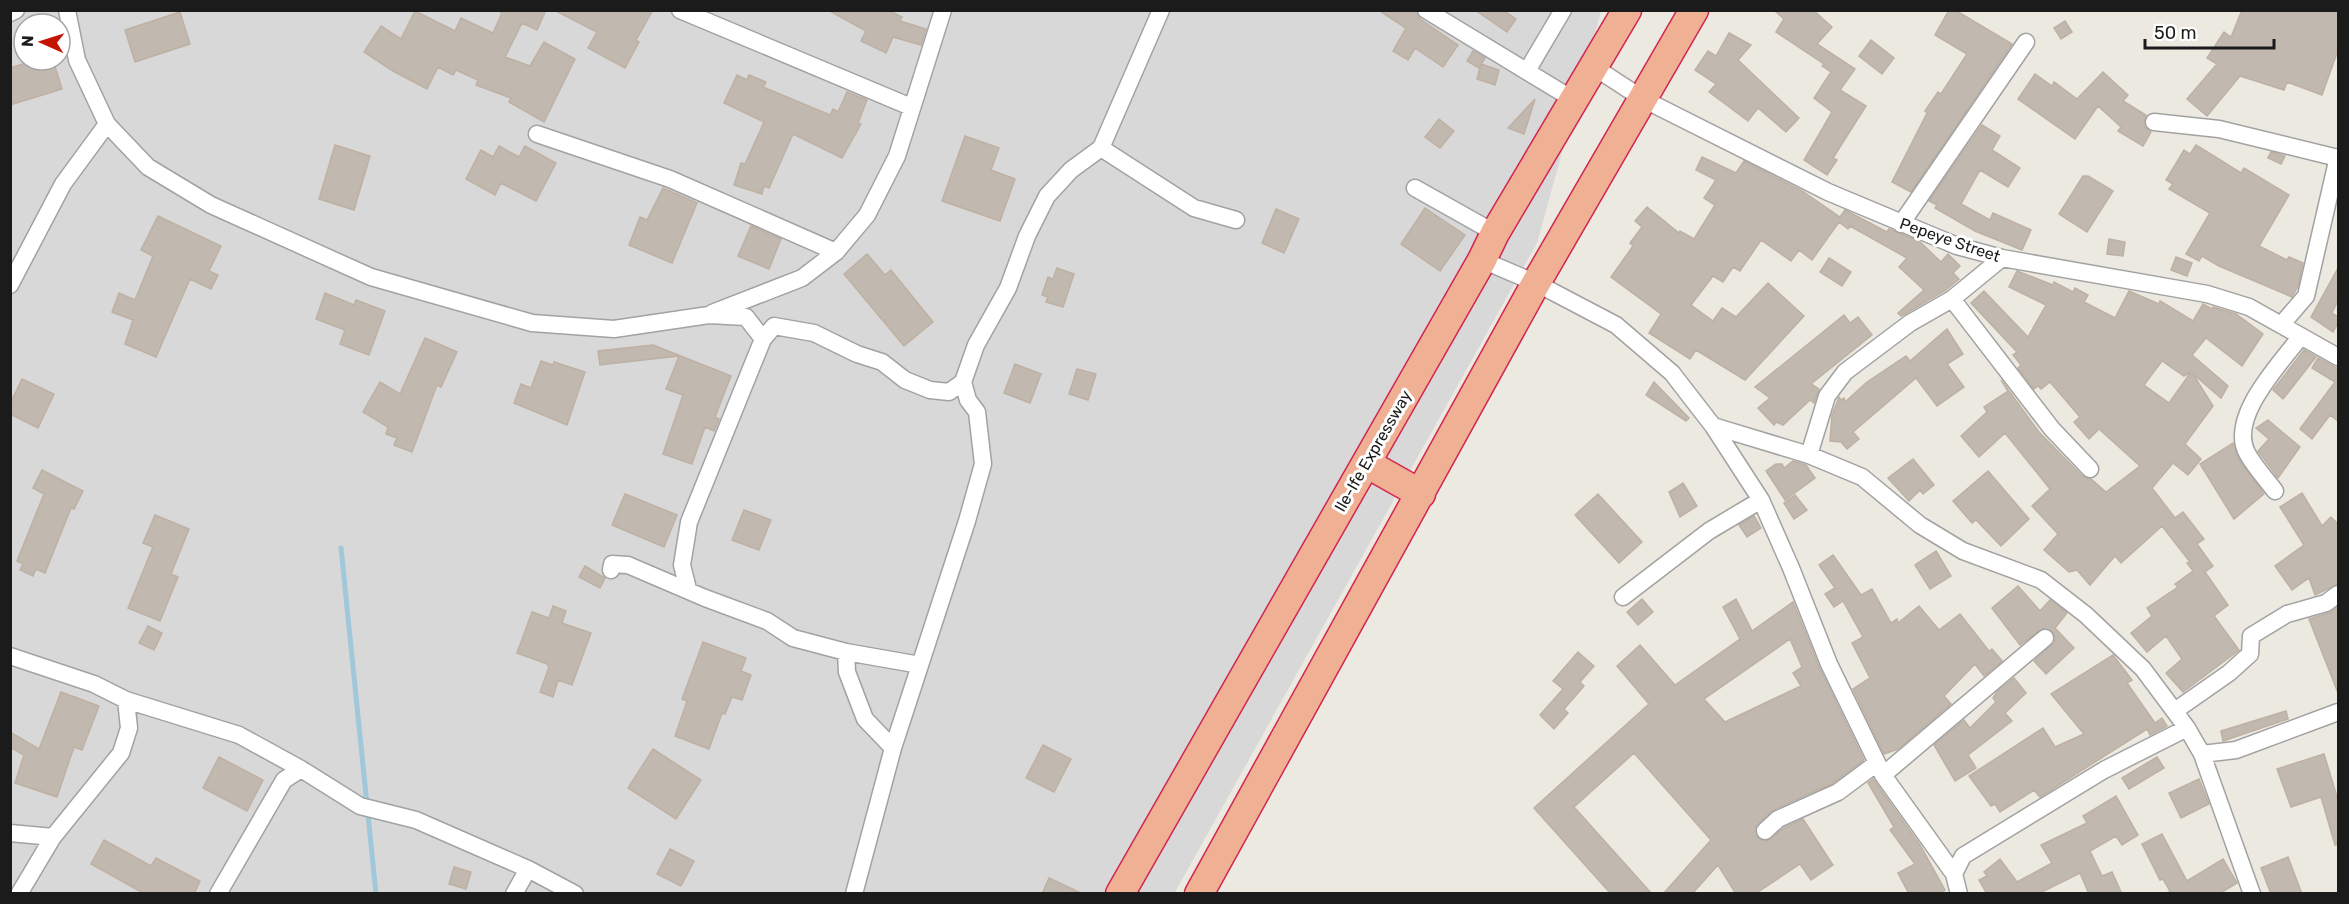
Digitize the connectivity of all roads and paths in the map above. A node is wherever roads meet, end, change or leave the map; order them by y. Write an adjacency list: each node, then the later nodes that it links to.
1 (16, 10): 9 (street)
2 (680, 10): 16 (street)
3 (943, 10): 16 (street)
4 (1161, 10): 20 (street)
5 (1426, 10): 13 (street)
6 (1563, 10): 13 (street)
7 (1627, 10): 12 (highway, Ile-Ife Expressway)
8 (1694, 10): 14 (highway)
9 (10, 13)
10 (72, 26): 18 (street)
11 (2026, 42): 24 (street)
12 (1593, 68): 14 (street, Pepeye Street); 15 (highway, Ile-Ife Expressway)
13 (1527, 71): 15 (street)
14 (1643, 99): 24 (street, Pepeye Street); 29 (highway)
15 (1574, 100): 25 (highway, Ile-Ife Expressway)
16 (911, 107): 26 (street)
17 (2154, 122): 21 (street)
18 (106, 124): 30 (street); 32 (street)
19 (537, 134): 26 (street)
20 (1101, 148): 23 (street); 37 (street)
21 (2338, 157): 33 (street)
22 (1415, 188): 25 (street)
23 (1236, 220)
24 (1901, 224): 27 (street, Pepeye Street)
25 (1495, 233): 28 (highway, Ile-Ife Expressway)
26 (836, 252): 32 (street)
27 (2002, 258): 31 (street); 33 (street, Pepeye Street)
28 (1482, 261): 29 (street); 40 (highway, Ile-Ife Expressway)
29 (1536, 283): 38 (street); 43 (highway)
30 (10, 285)
31 (1952, 298): 39 (street); 41 (street)
32 (709, 315): 35 (street)
33 (2281, 325): 34 (street, Pepeye Street)
34 (2301, 336): 36 (street, Pepeye Street); 42 (street)
35 (763, 339): 37 (street); 46 (street)
36 (2338, 357)
37 (963, 382): 52 (street)
38 (1713, 426): 39 (street); 44 (street)
39 (1809, 455): 55 (street)
40 (1366, 463): 43 (highway); 73 (highway, Ile-Ife Expressway)
41 (2090, 469)
42 (2275, 491)
43 (1421, 494): 74 (highway)
44 (1761, 501): 48 (street); 62 (street)
45 (611, 570): 46 (street)
46 (688, 589): 50 (street)
47 (2338, 594): 55 (street)
48 (1623, 597)
49 (2045, 638): 62 (street)
50 (846, 652): 52 (street); 59 (street)
51 (10, 656): 53 (street)
52 (920, 665): 59 (street)
53 (126, 700): 54 (street); 57 (street)
54 (161, 710): 57 (street); 61 (street)
55 (2176, 710): 58 (street)
56 (2338, 712): 60 (street)
57 (129, 728): 65 (street)
58 (2187, 728): 60 (street); 67 (street)
59 (893, 748): 72 (street)
60 (2202, 754): 76 (street)
61 (301, 769): 66 (street); 69 (street)
62 (1880, 769): 63 (street); 67 (street)
63 (1765, 831)
64 (10, 833): 65 (street)
65 (53, 837): 68 (street)
66 (528, 869): 70 (street); 71 (street)
67 (1954, 874): 75 (street)
68 (19, 894)
69 (218, 894)
70 (514, 894)
71 (576, 894)
72 (854, 894)
73 (1120, 894)
74 (1199, 894)
75 (1959, 894)
76 (2252, 894)

